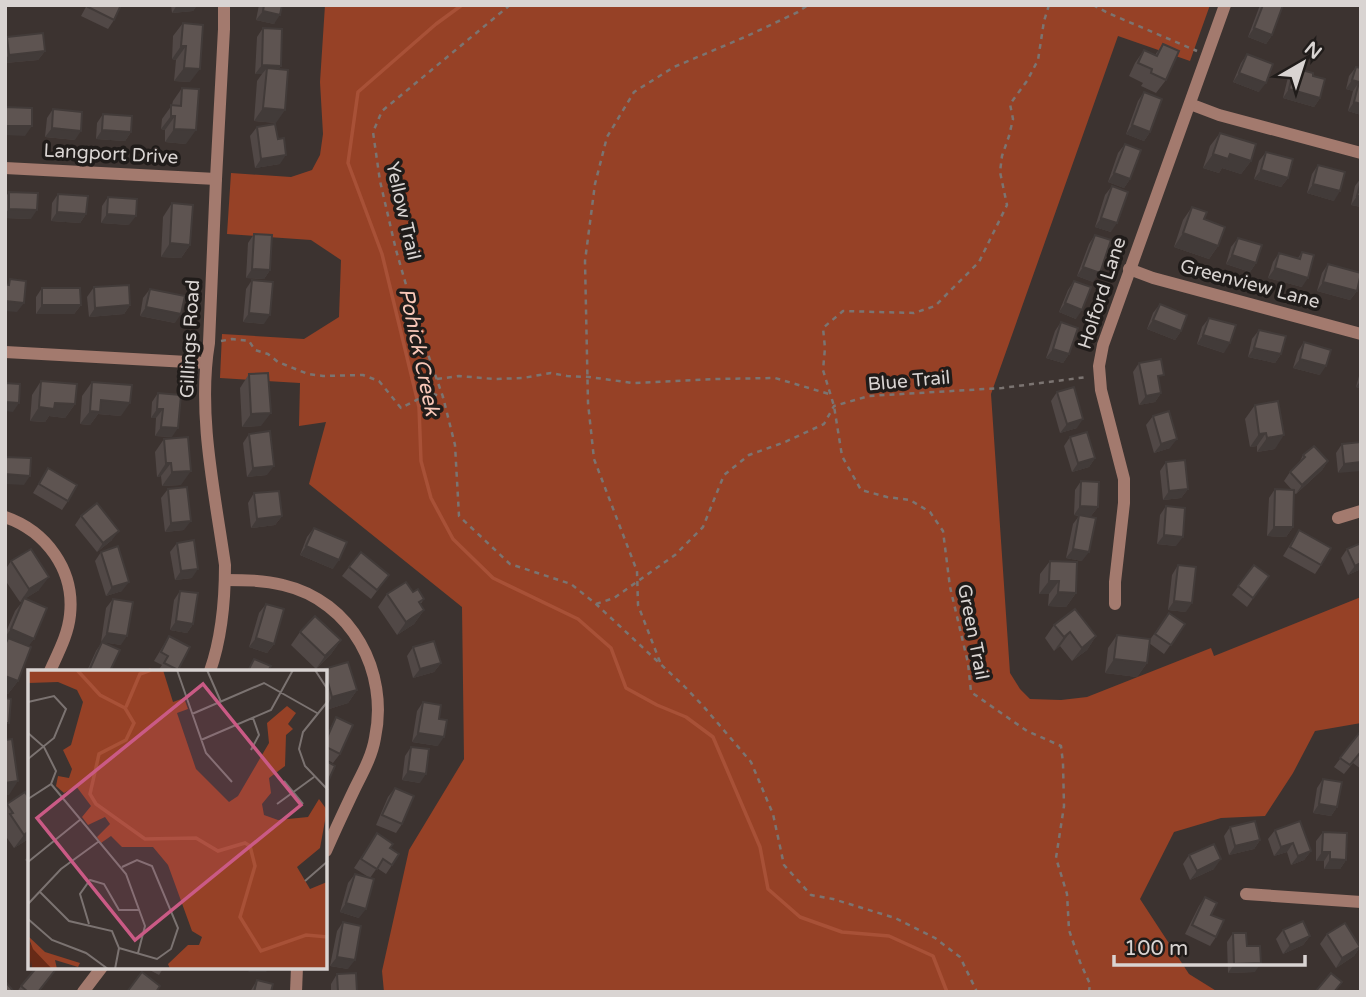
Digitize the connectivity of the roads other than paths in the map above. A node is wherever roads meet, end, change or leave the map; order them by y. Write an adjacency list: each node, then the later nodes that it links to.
1 (224, 5): 6 (street, Gillings Road)
2 (1225, 5): 3 (street, Holford Lane)
3 (1190, 104): 4 (street); 7 (street, Holford Lane)
4 (1361, 153)
5 (5, 168): 6 (street, Langport Drive)
6 (216, 179): 10 (street, Gillings Road)
7 (1129, 269): 8 (street, Greenview Lane); 15 (street, Holford Lane)
8 (1361, 334)
9 (5, 352): 10 (street)
10 (206, 363): 14 (street, Gillings Road)
11 (1361, 510): 13 (street)
12 (5, 517): 16 (street)
13 (1338, 518)
14 (225, 580): 17 (street, Gillings Road); 18 (street)
15 (1115, 604)
16 (50, 670)
17 (210, 670)
18 (327, 849)
19 (1246, 894): 20 (street)
20 (1361, 902)
21 (100, 969): 23 (street)
22 (297, 969): 24 (street)
23 (83, 992)
24 (296, 992)

